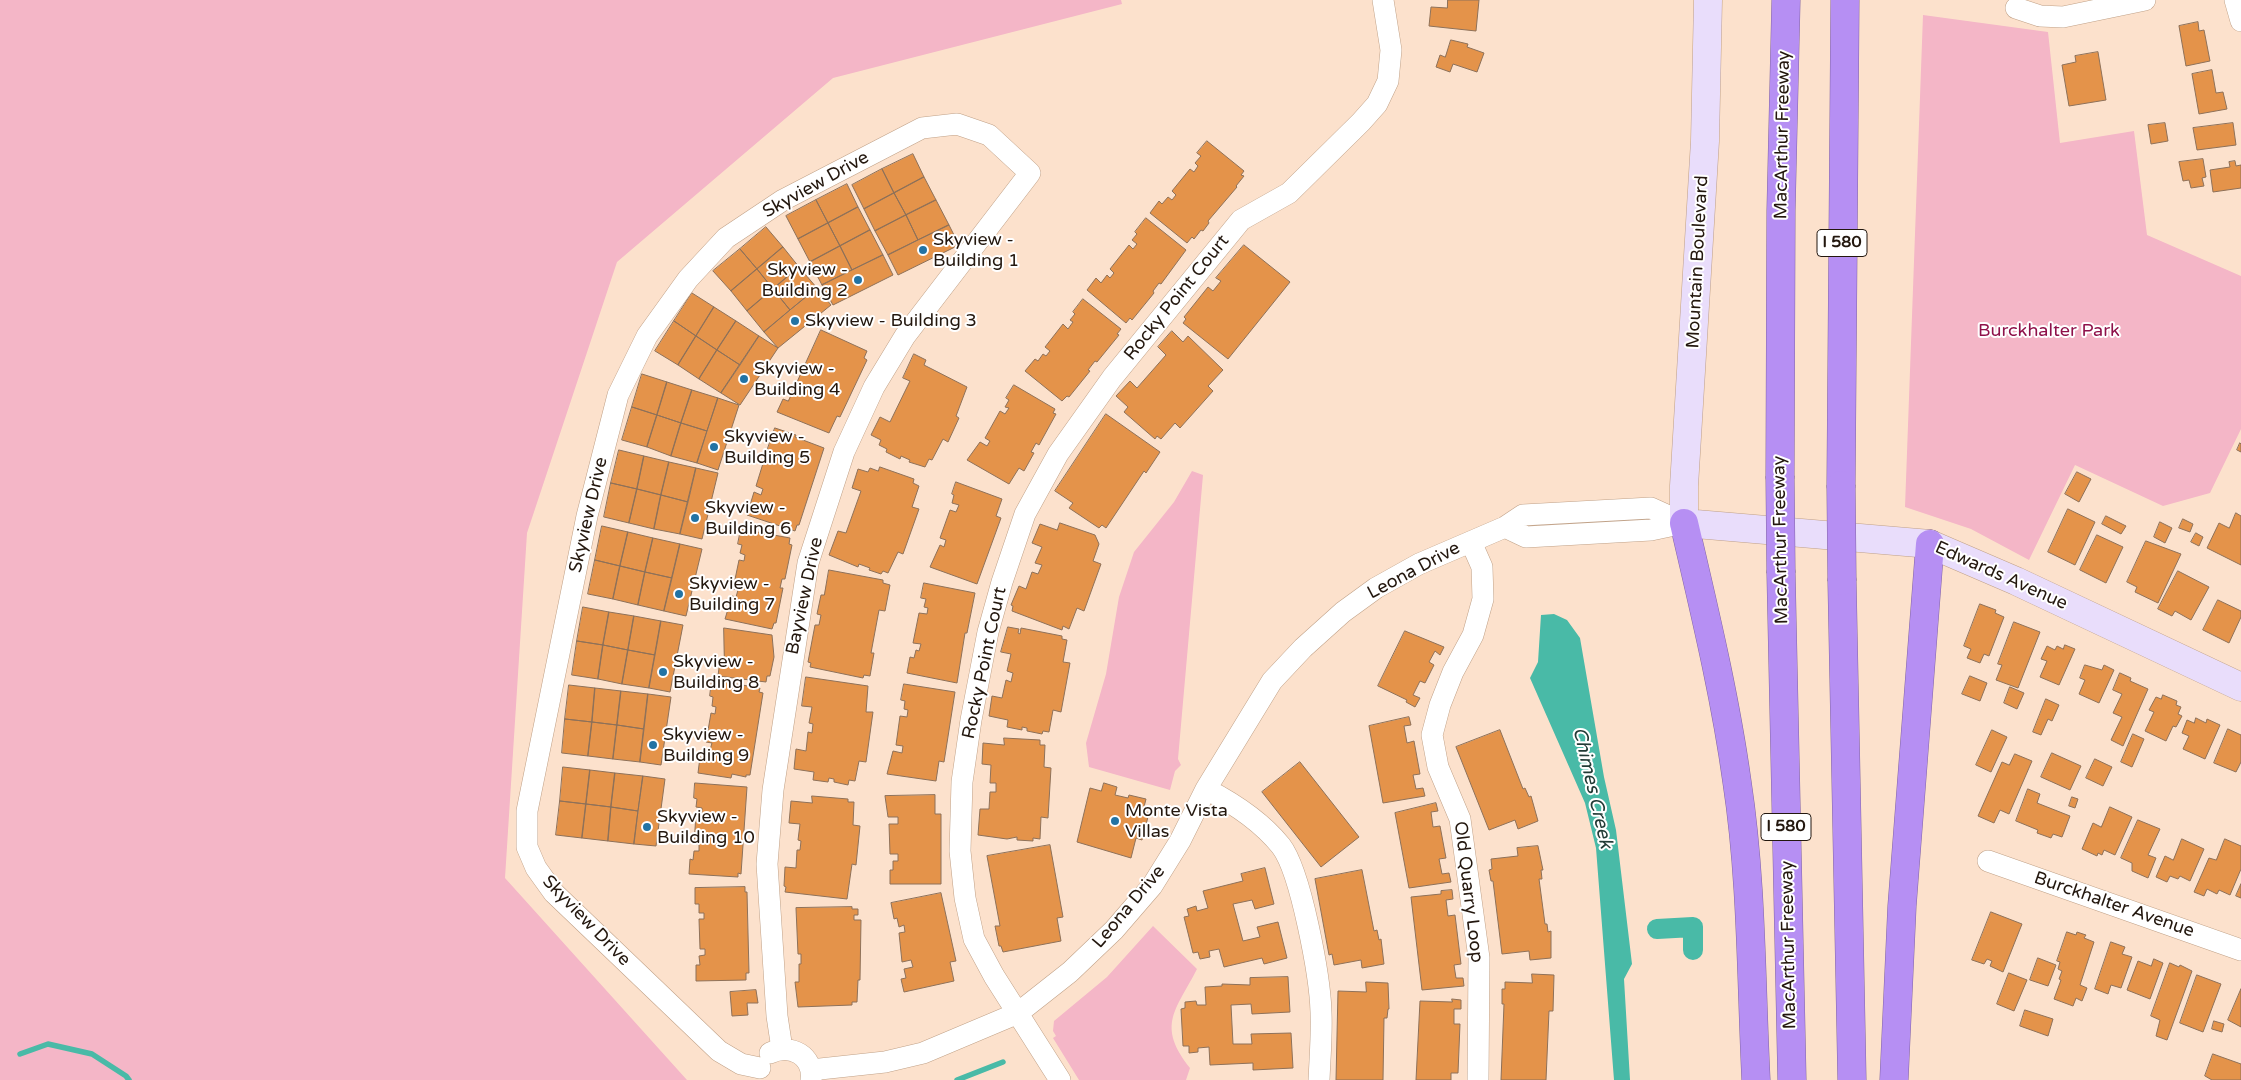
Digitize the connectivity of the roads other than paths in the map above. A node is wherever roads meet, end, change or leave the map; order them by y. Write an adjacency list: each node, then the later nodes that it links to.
1 (1383, 0): 17 (street, Rocky Point Court)
2 (1708, 0): 10 (main road, Mountain Boulevard)
3 (1786, 0): 25 (highway, MacArthur Freeway / I 580, bridge)
4 (1845, 0): 26 (highway, I 580, bridge)
5 (2145, 0): 7 (street)
6 (2235, 0): 8 (street)
7 (2016, 8)
8 (2241, 21)
9 (1030, 173): 18 (street, Bayview Drive); 19 (street, Skyview Drive)
10 (1684, 523): 11 (street, Leona Drive); 12 (main road, Edwards Avenue); 24 (highway)
11 (1471, 542): 14 (street, Leona Drive); 23 (street, Old Quarry Loop)
12 (1930, 544): 13 (main road, Edwards Avenue); 27 (highway)
13 (2241, 687)
14 (1206, 789): 17 (street, Leona Drive); 22 (street)
15 (1988, 861): 16 (street, Burckhalter Avenue)
16 (2241, 950)
17 (1018, 1013): 20 (street, Leona Drive); 21 (street, Rocky Point Court)
18 (782, 1049): 19 (street); 20 (street)
19 (760, 1074)
20 (811, 1075)
21 (1060, 1080)
22 (1319, 1080)
23 (1478, 1080)
24 (1756, 1080)
25 (1792, 1080)
26 (1852, 1080)
27 (1894, 1080)

